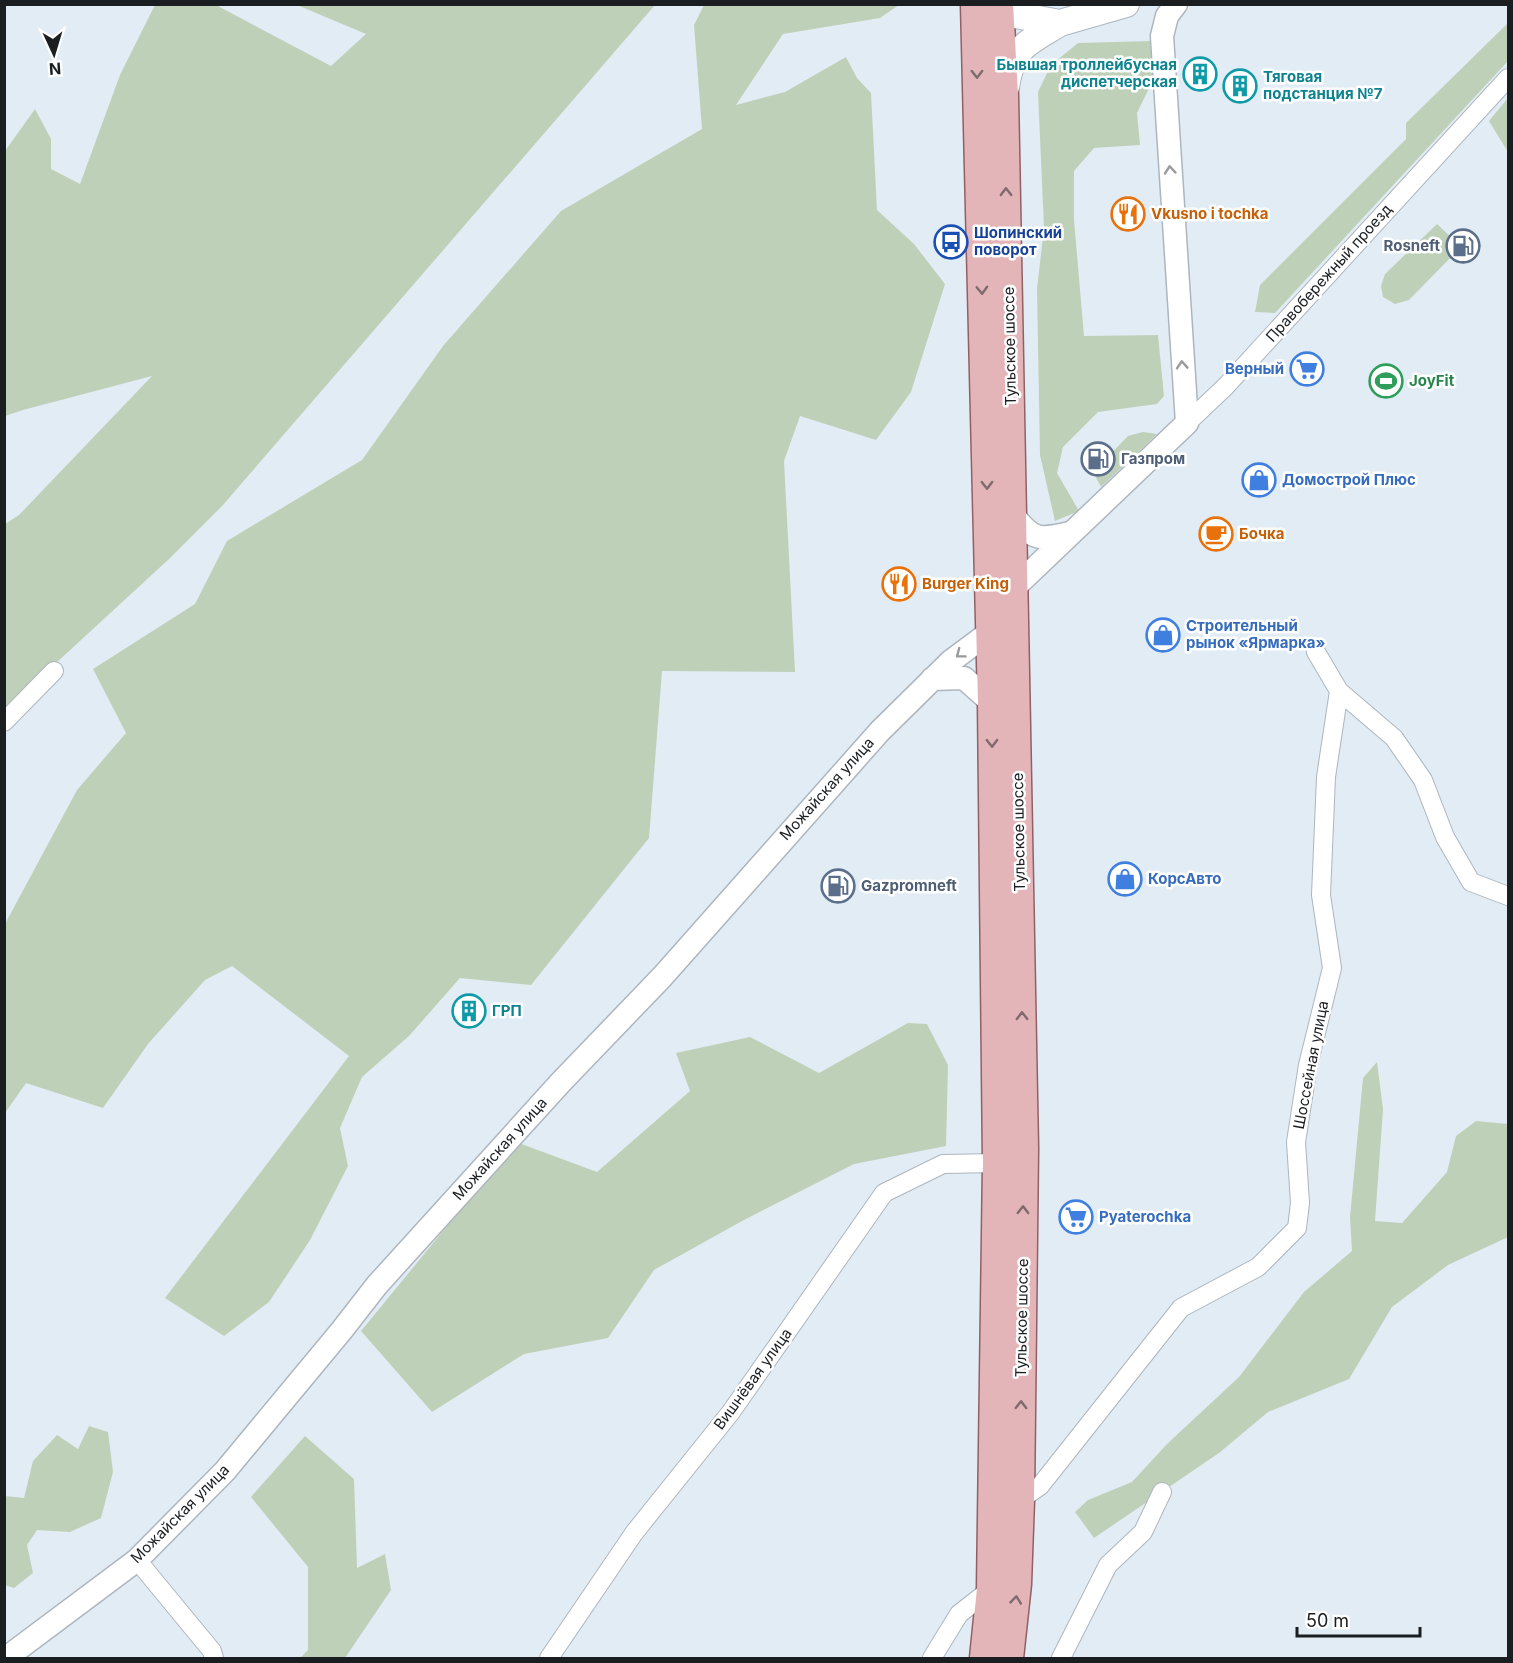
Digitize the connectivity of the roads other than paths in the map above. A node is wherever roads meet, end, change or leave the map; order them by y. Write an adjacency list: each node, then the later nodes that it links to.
1 (1126, 4): 4 (main road)
2 (1176, 4): 7 (street, one-way to 2)
3 (992, 8): 4 (main road); 6 (main road, Тульское шоссе); 11 (main road, Тульское шоссе, one-way to 11)
4 (1060, 23): 6 (main road)
5 (1509, 78): 7 (street, Правобережный проезд)
6 (1004, 95): 8 (main road, Тульское шоссе, one-way to 6)
7 (1187, 423): 9 (street, Правобережный проезд)
8 (1014, 516): 9 (street); 10 (main road, Тульское шоссе)
9 (1070, 533): 10 (street, Правобережный проезд)
10 (1015, 587): 21 (main road, Тульское шоссе, one-way to 10)
11 (990, 632): 14 (street, Можайская улица, one-way to 14); 16 (main road, Тульское шоссе)
12 (1316, 652): 15 (street)
13 (54, 671): 17 (street)
14 (932, 679): 16 (street); 22 (street, Можайская улица)
15 (1339, 690): 18 (street); 21 (street, Шоссейная улица)
16 (992, 703): 19 (main road, Тульское шоссе, one-way to 19)
17 (4, 722)
18 (1509, 896)
19 (997, 1163): 23 (main road, Тульское шоссе); 26 (street, Вишнёвая улица)
20 (1162, 1492): 30 (street)
21 (1020, 1500): 29 (main road, Тульское шоссе, one-way to 21)
22 (137, 1560): 24 (street, Можайская улица); 25 (street)
23 (991, 1589): 27 (street); 28 (main road, Тульское шоссе)
24 (6, 1659)
25 (214, 1659)
26 (549, 1659)
27 (932, 1659)
28 (984, 1659)
29 (1010, 1659)
30 (1061, 1659)

